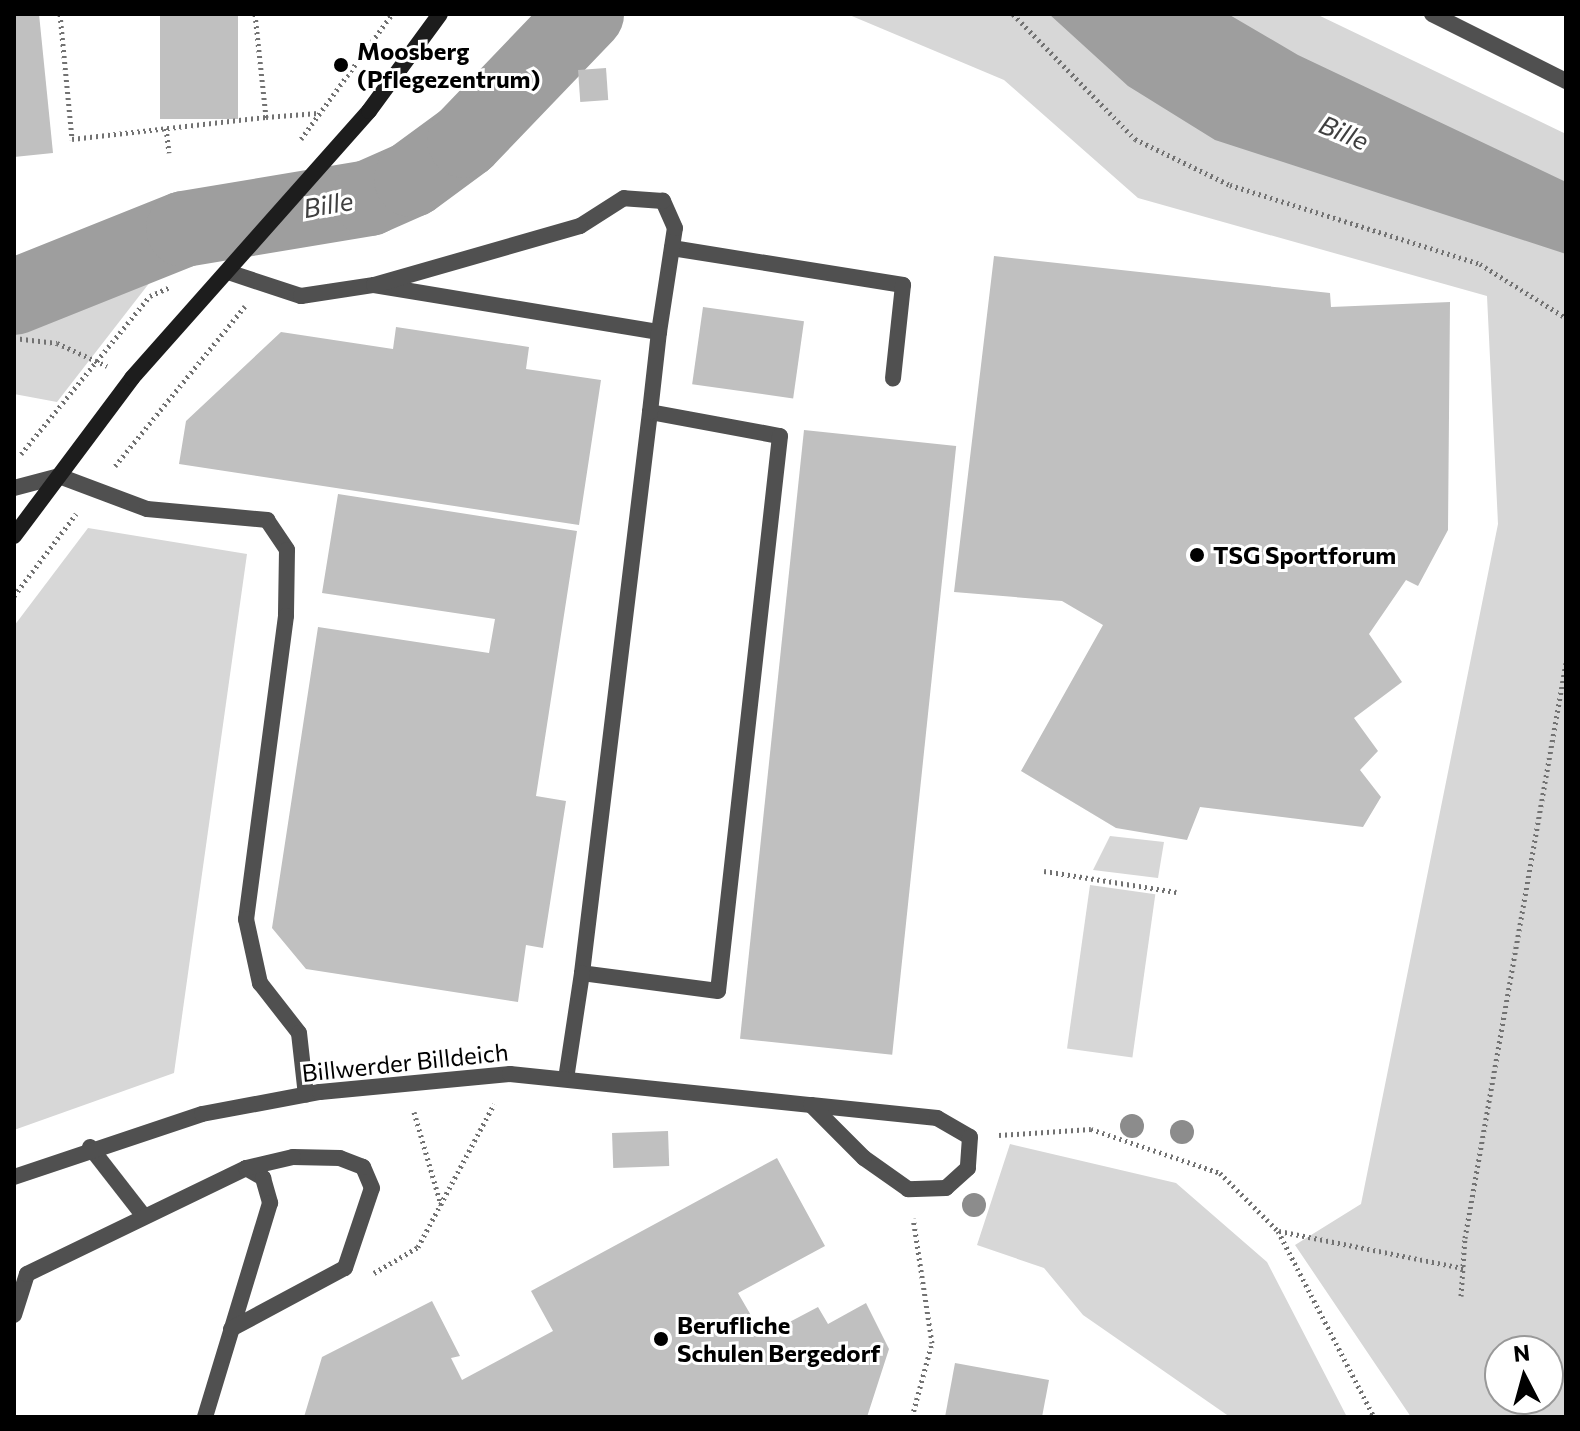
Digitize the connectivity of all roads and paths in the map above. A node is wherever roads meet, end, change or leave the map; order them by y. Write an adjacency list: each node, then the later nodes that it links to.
1 (60, 14): 11 (path)
2 (255, 14): 10 (path)
3 (392, 14): 9 (path)
4 (440, 14): 8 (street)
5 (1013, 14): 18 (path)
6 (1432, 14): 7 (street)
7 (1566, 81)
8 (369, 111): 9 (path); 13 (street)
9 (317, 113): 10 (path); 13 (path)
10 (266, 117): 11 (path)
11 (166, 128): 12 (path)
12 (169, 153)
13 (297, 193): 15 (street)
14 (672, 248): 17 (street); 19 (street); 22 (street)
15 (228, 272): 16 (street); 21 (street)
16 (252, 280): 17 (street); 26 (path)
17 (374, 285): 19 (street)
18 (1566, 318)
19 (659, 332): 23 (street)
20 (14, 338): 21 (path)
21 (132, 378): 24 (street)
22 (893, 378)
23 (650, 412): 32 (street); 32 (street)
24 (59, 476): 25 (street); 26 (street); 27 (street)
25 (14, 488)
26 (94, 492): 28 (path); 35 (street)
27 (14, 536)
28 (14, 596)
29 (1566, 663): 45 (path)
30 (1044, 871): 31 (path)
31 (1176, 892)
32 (582, 973): 33 (street)
33 (566, 1079): 34 (street, Billwerder Billdeich); 36 (street, Billwerder Billdeich)
34 (406, 1084): 35 (street, Billwerder Billdeich); 42 (path)
35 (306, 1095): 38 (street, Billwerder Billdeich)
36 (811, 1105): 37 (street, Billwerder Billdeich); 41 (street)
37 (970, 1137): 41 (street); 44 (path)
38 (90, 1147): 40 (street, Billwerder Billdeich); 43 (street)
39 (246, 1168): 43 (street); 48 (street); 48 (street)
40 (14, 1177)
41 (908, 1189): 50 (path)
42 (441, 1205)
43 (143, 1215): 47 (street)
44 (1278, 1231): 45 (path); 51 (path)
45 (1463, 1268): 46 (path)
46 (1461, 1296)
47 (14, 1315)
48 (231, 1329): 49 (street)
49 (205, 1417)
50 (912, 1417)
51 (1374, 1417)

